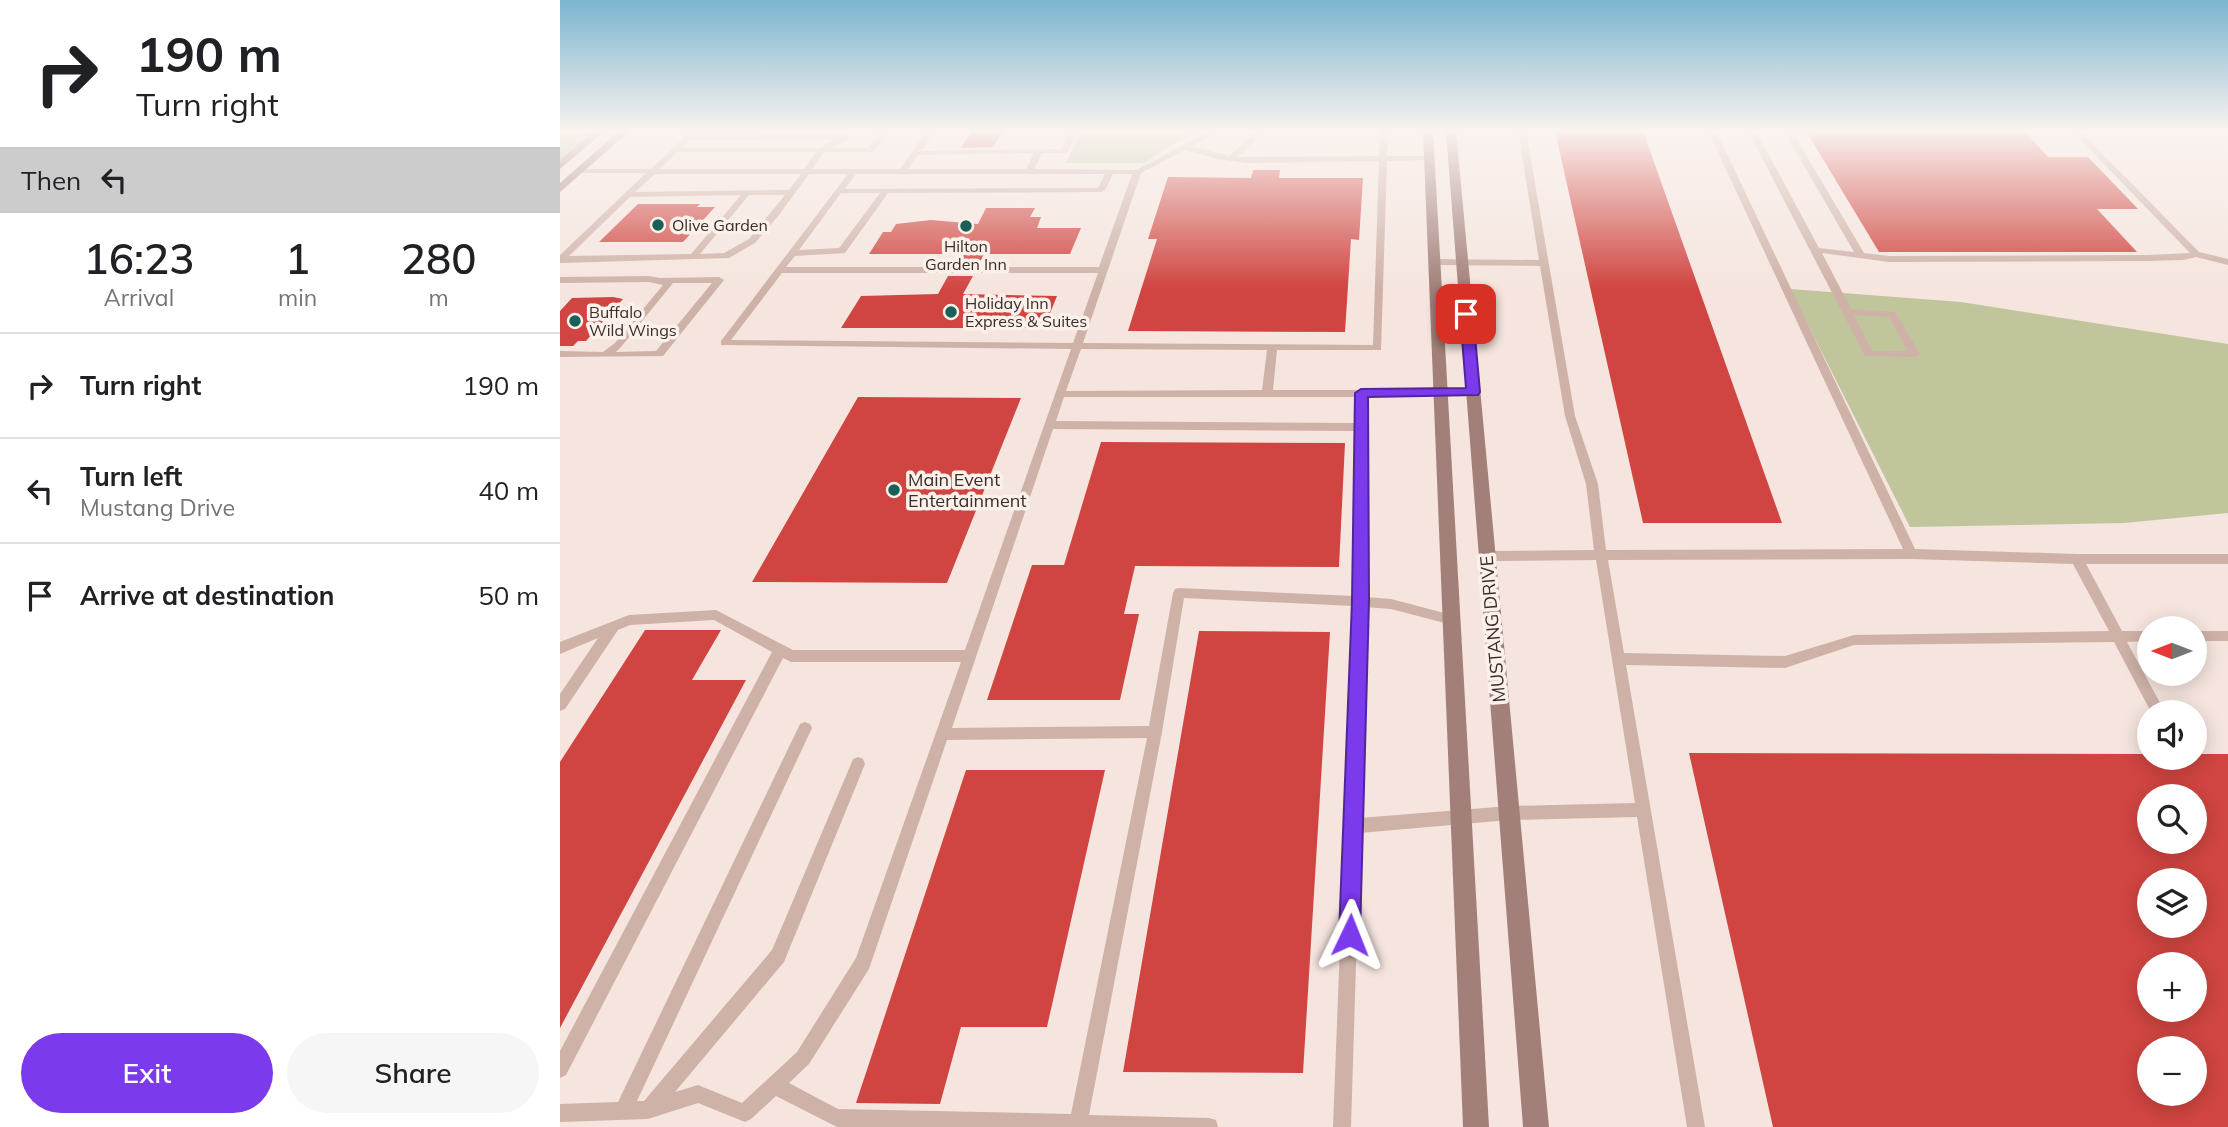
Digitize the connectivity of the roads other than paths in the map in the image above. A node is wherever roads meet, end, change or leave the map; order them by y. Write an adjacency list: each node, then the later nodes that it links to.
1 (638, 184): 20 (lane)
2 (797, 184): 18 (lane)
3 (844, 184): 15 (lane)
4 (952, 184): 17 (lane)
5 (1104, 184): 17 (lane)
6 (1133, 184): 32 (lane)
7 (1382, 184): 37 (lane)
8 (1431, 184): 27 (main road, MUSTANG DRIVE)
9 (1455, 184): 28 (main road, MUSTANG DRIVE)
10 (1531, 184): 30 (lane)
11 (1737, 184): 46 (lane)
12 (1780, 184): 21 (lane)
13 (1819, 184): 23 (lane)
14 (2127, 184): 24 (lane)
15 (838, 191): 16 (lane); 22 (lane)
16 (886, 191): 17 (lane); 22 (lane)
17 (948, 191)
18 (791, 192): 19 (lane); 25 (lane)
19 (747, 193): 20 (lane); 25 (lane)
20 (626, 195): 26 (lane)
21 (1816, 250): 23 (lane); 35 (lane)
22 (792, 253): 31 (lane)
23 (1860, 254): 24 (lane)
24 (2196, 254): 29 (lane)
25 (693, 257): 26 (lane)
26 (561, 259)
27 (1434, 262): 28 (lane); 40 (main road, MUSTANG DRIVE)
28 (1462, 262): 30 (lane); 40 (main road, MUSTANG DRIVE)
29 (2228, 262)
30 (1544, 263): 47 (lane)
31 (779, 270): 32 (lane); 36 (lane)
32 (1103, 270): 36 (lane)
33 (560, 280): 34 (lane)
34 (663, 280): 39 (lane); 39 (lane)
35 (1848, 312): 35 (lane)
36 (1076, 346): 37 (lane); 43 (lane)
37 (1272, 348): 41 (lane)
38 (560, 354): 39 (lane)
39 (605, 355)
40 (1457, 392): 42 (lane); 48 (main road, MUSTANG DRIVE); 52 (main road, MUSTANG DRIVE)
41 (1267, 393): 42 (lane); 43 (lane)
42 (1361, 393): 45 (lane)
43 (1060, 394): 44 (lane)
44 (1049, 425): 45 (lane); 60 (lane)
45 (1360, 427): 51 (lane)
46 (1911, 554): 47 (lane); 49 (lane)
47 (1601, 555): 48 (lane); 61 (lane)
48 (1487, 556): 69 (main road, MUSTANG DRIVE)
49 (2077, 559): 50 (lane); 54 (lane)
50 (2228, 559)
51 (1360, 601): 52 (lane); 65 (lane); 71 (lane)
52 (1452, 620): 70 (main road, MUSTANG DRIVE)
53 (614, 626): 58 (lane); 59 (lane); 63 (lane)
54 (2118, 636): 55 (lane); 61 (lane); 62 (lane)
55 (2137, 636)
56 (2207, 636): 57 (lane)
57 (2228, 636)
58 (560, 648)
59 (780, 650): 60 (lane); 72 (lane)
60 (969, 656): 66 (lane)
61 (1618, 659): 68 (lane)
62 (2152, 700)
63 (560, 705)
64 (805, 728): 75 (lane)
65 (1155, 732): 66 (lane); 77 (lane)
66 (942, 734): 73 (lane)
67 (858, 764): 74 (lane)
68 (1643, 810): 69 (lane); 82 (lane)
69 (1509, 813): 70 (lane); 81 (main road, MUSTANG DRIVE)
70 (1461, 815): 71 (lane); 80 (main road, MUSTANG DRIVE)
71 (1354, 826): 79 (lane)
72 (560, 1069)
73 (774, 1086): 74 (lane); 77 (lane)
74 (648, 1110): 75 (lane)
75 (623, 1111): 76 (lane)
76 (560, 1113)
77 (1078, 1123): 78 (lane)
78 (1209, 1127)
79 (1342, 1127)
80 (1476, 1127)
81 (1536, 1127)
82 (1696, 1127)

